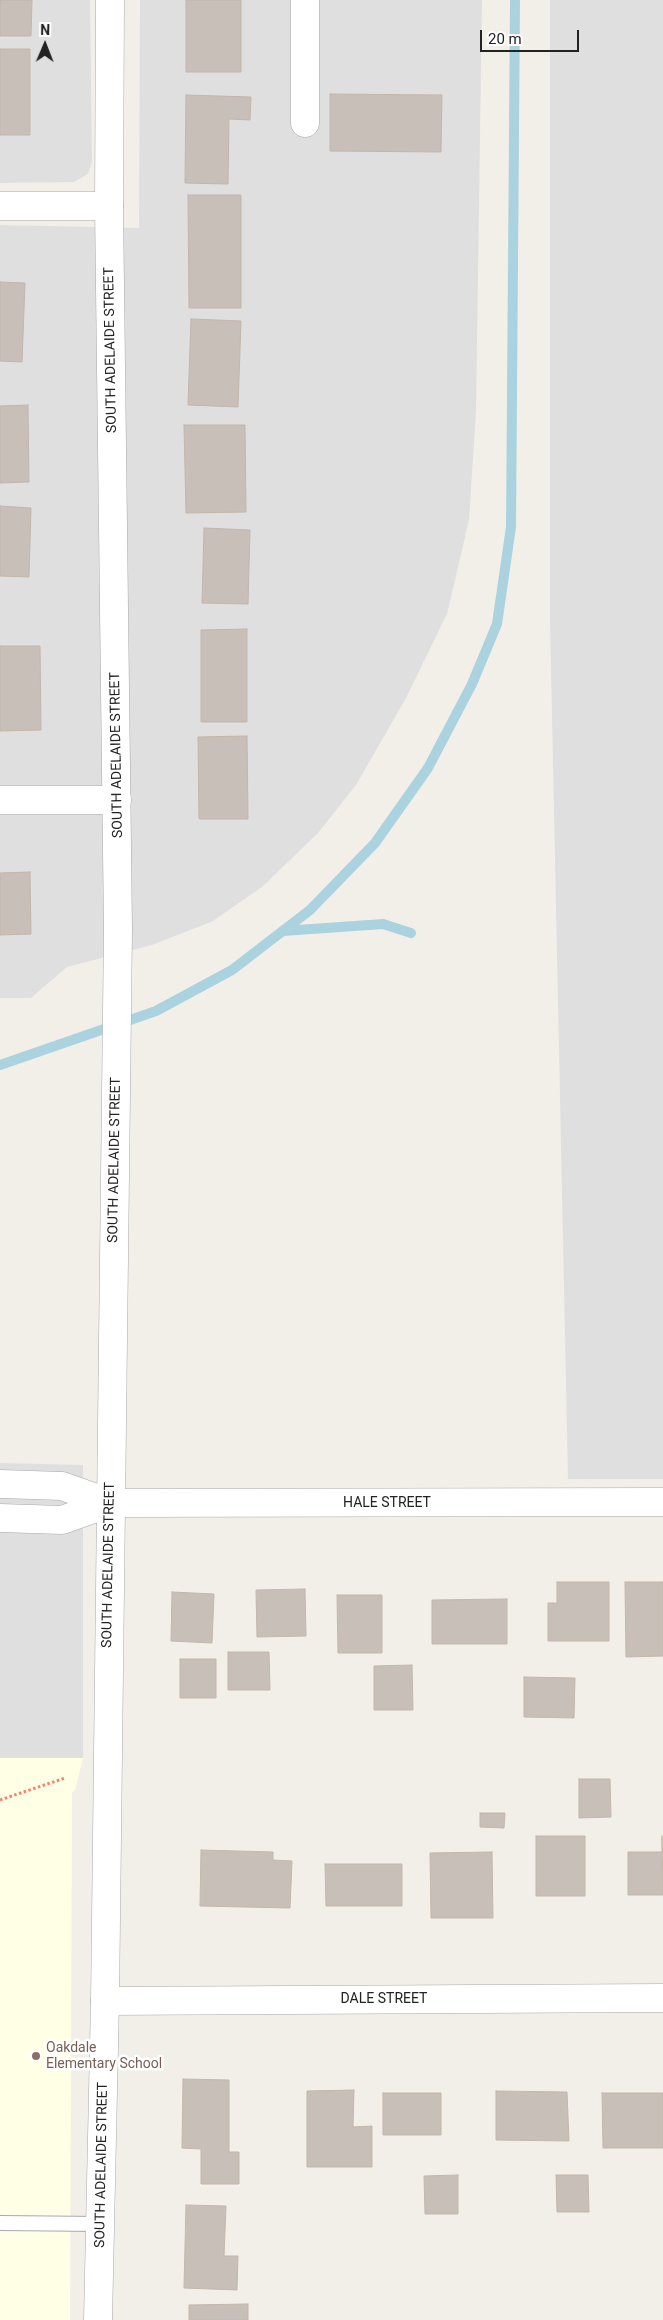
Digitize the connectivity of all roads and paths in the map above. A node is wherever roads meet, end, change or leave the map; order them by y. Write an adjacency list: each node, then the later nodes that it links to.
1 (110, 0): 5 (street, SOUTH ADELAIDE STREET)
2 (304, 0): 3 (street)
3 (305, 123)
4 (0, 206): 5 (street)
5 (108, 206): 7 (street, SOUTH ADELAIDE STREET)
6 (0, 800): 7 (street)
7 (117, 800): 10 (street, SOUTH ADELAIDE STREET)
8 (0, 1484): 10 (street)
9 (663, 1502): 10 (street, HALE STREET)
10 (110, 1503): 11 (street); 15 (street, SOUTH ADELAIDE STREET)
11 (0, 1518)
12 (65, 1778): 13 (path)
13 (0, 1800)
14 (663, 1998): 15 (street, DALE STREET)
15 (105, 2001): 17 (street, SOUTH ADELAIDE STREET)
16 (0, 2223): 17 (lane)
17 (100, 2224): 18 (street, SOUTH ADELAIDE STREET)
18 (98, 2320)

